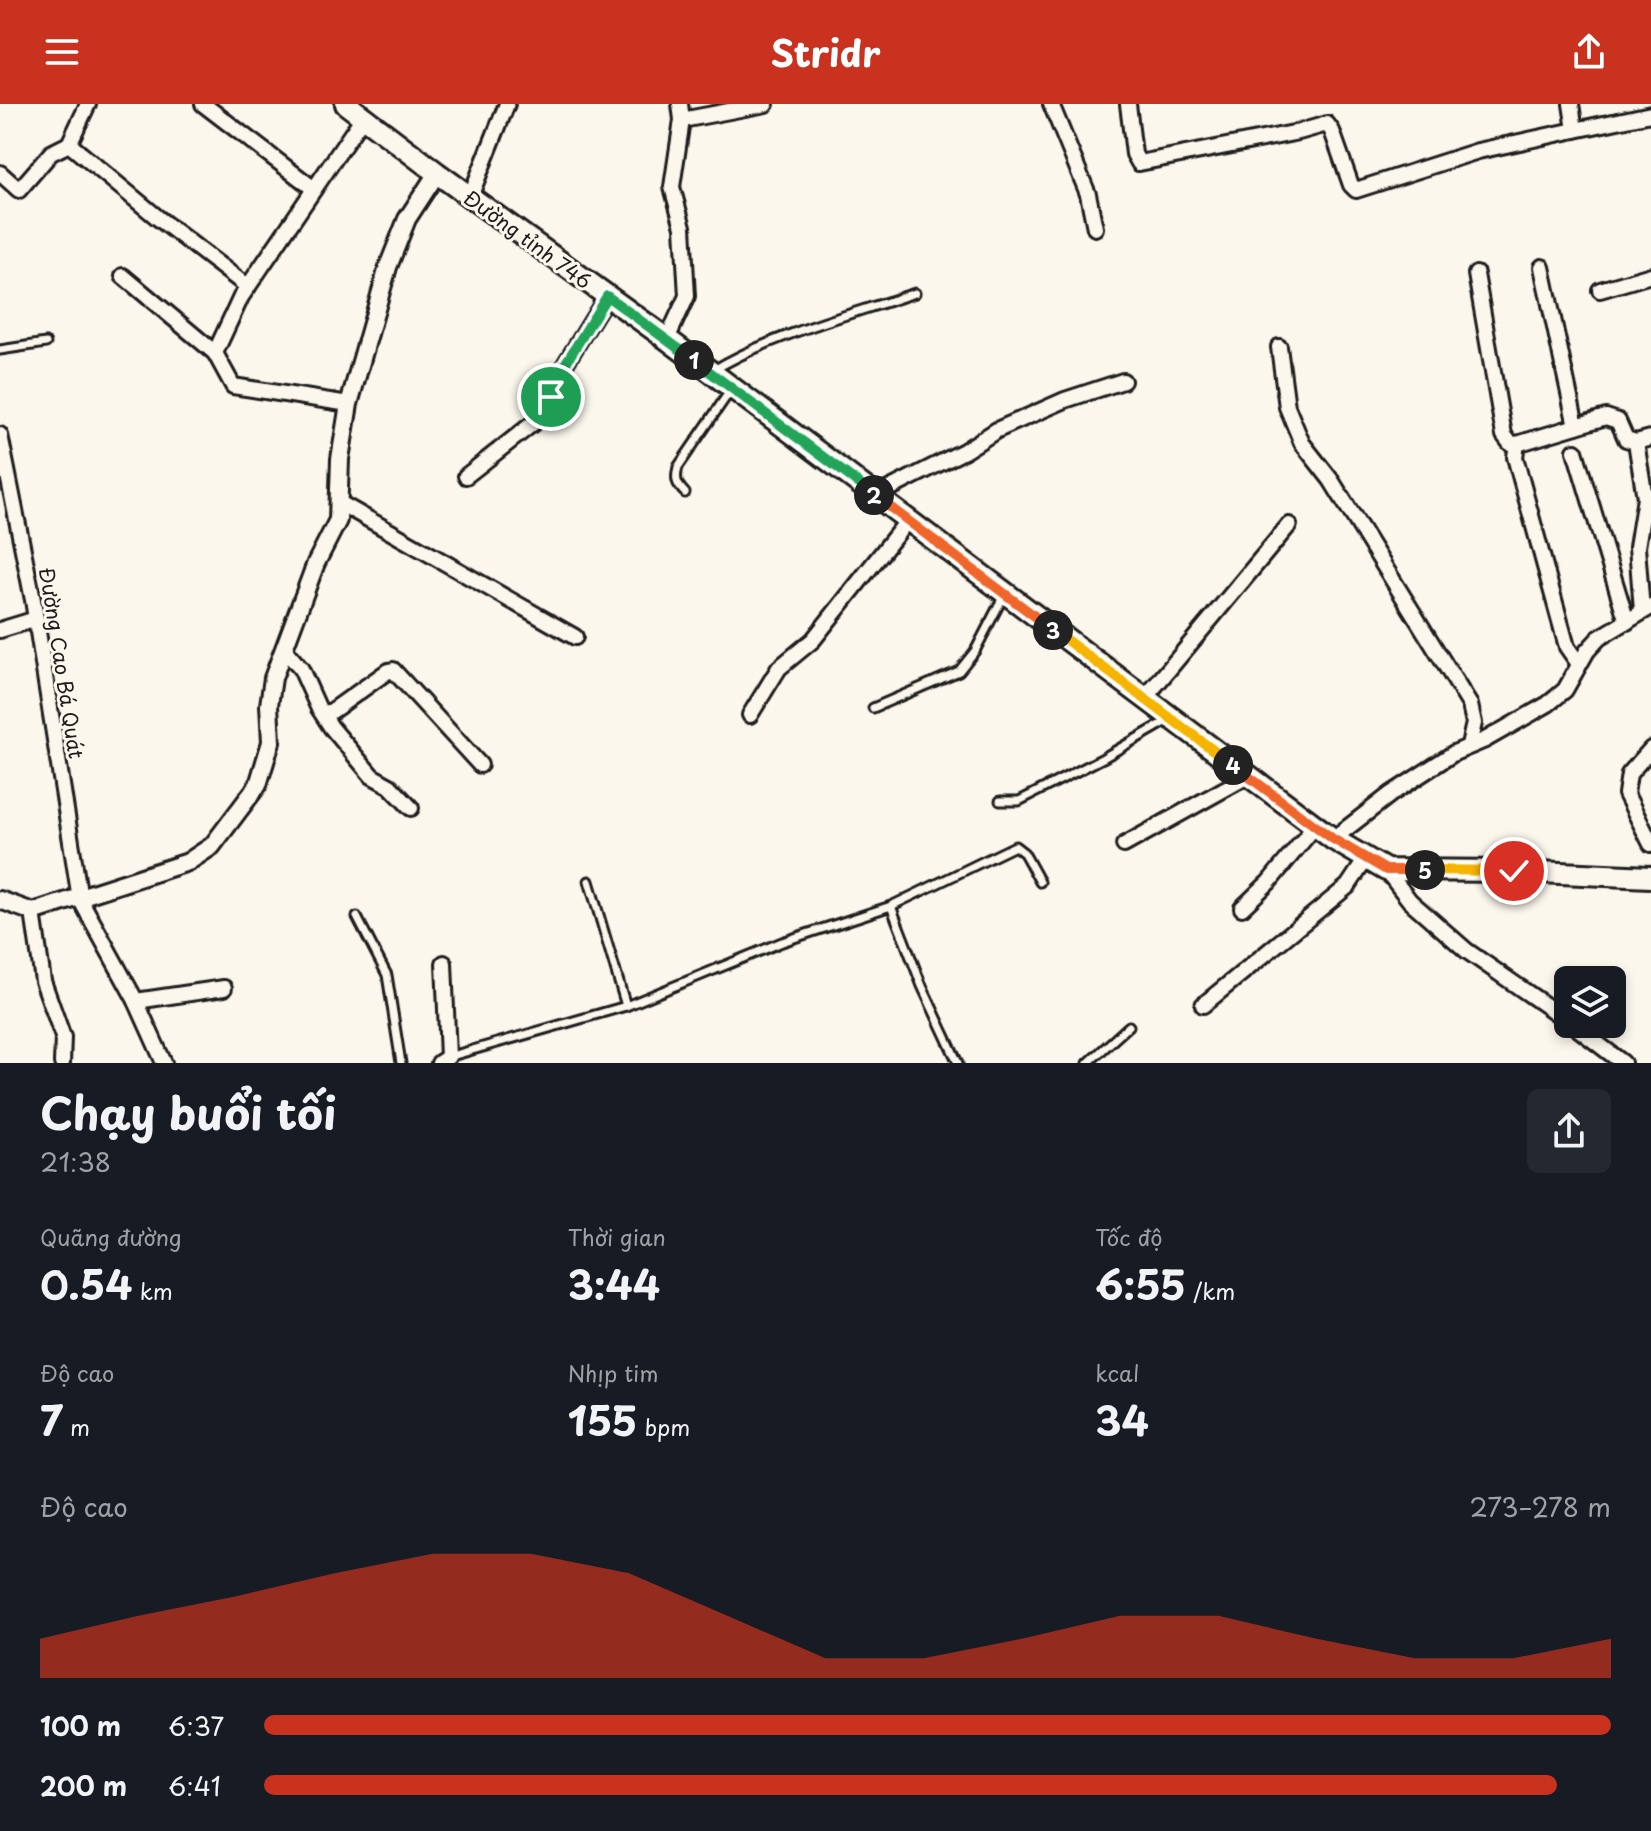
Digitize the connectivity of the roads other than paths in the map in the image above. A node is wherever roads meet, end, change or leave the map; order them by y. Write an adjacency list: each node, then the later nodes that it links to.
1 (88, 104): 13 (street)
2 (203, 104): 16 (street)
3 (507, 104): 17 (street)
4 (680, 104): 11 (street)
5 (766, 104): 11 (street)
6 (1051, 104): 18 (street)
7 (1128, 104): 12 (street)
8 (1571, 104): 12 (street)
9 (354, 110): 15 (main road, Đường tỉnh 746); 16 (street)
10 (1651, 114): 12 (street)
11 (682, 120): 27 (street)
12 (1575, 130)
13 (69, 144): 14 (street); 23 (street)
14 (0, 173)
15 (437, 173): 17 (main road, Đường tỉnh 746); 35 (street)
16 (314, 189): 23 (street)
17 (470, 197): 26 (main road, Đường tỉnh 746)
18 (1095, 228)
19 (1542, 267): 36 (street)
20 (1476, 274): 40 (street)
21 (1651, 275): 24 (street)
22 (123, 276): 31 (street)
23 (248, 287): 31 (street)
24 (1600, 290)
25 (915, 293): 32 (lane)
26 (607, 296): 27 (main road, Đường tỉnh 746); 42 (street)
27 (667, 339): 32 (main road, Đường tỉnh 746)
28 (46, 343): 30 (lane)
29 (1279, 347): 61 (street)
30 (0, 350)
31 (215, 353): 35 (street)
32 (710, 372): 34 (main road, Đường tỉnh 746)
33 (1123, 381): 44 (street)
34 (732, 388): 43 (lane); 44 (main road, Đường tỉnh 746)
35 (349, 404): 45 (street)
36 (1576, 426): 39 (street); 40 (street)
37 (0, 435): 50 (street, Đường Cao Bá Quát)
38 (1651, 438): 39 (street)
39 (1636, 442): 49 (street)
40 (1517, 444): 55 (street)
41 (1575, 451): 51 (street)
42 (466, 476)
43 (685, 493)
44 (875, 496): 46 (main road, Đường tỉnh 746)
45 (340, 503): 53 (street); 54 (street)
46 (908, 520): 48 (main road, Đường tỉnh 746); 59 (street)
47 (1289, 525): 56 (street)
48 (1005, 593): 56 (main road, Đường tỉnh 746); 57 (lane)
49 (1647, 609): 51 (street)
50 (36, 619): 52 (street); 76 (street, Đường Cao Bá Quát)
51 (1627, 622): 55 (street)
52 (0, 630)
53 (575, 637)
54 (284, 649): 58 (street); 76 (street)
55 (1579, 664): 61 (street)
56 (1145, 698): 60 (main road, Đường tỉnh 746)
57 (873, 708)
58 (323, 713): 63 (street); 66 (street)
59 (750, 715)
60 (1172, 719): 64 (main road, Đường tỉnh 746); 65 (lane)
61 (1469, 745): 68 (street)
62 (1651, 749): 69 (street)
63 (480, 765)
64 (1248, 776): 67 (main road, Đường tỉnh 746); 70 (street)
65 (1000, 801)
66 (411, 808)
67 (1315, 826): 68 (main road, Đường tỉnh 746); 79 (street)
68 (1333, 839): 71 (main road, Đường tỉnh 746)
69 (1651, 844)
70 (1124, 845)
71 (1366, 859): 72 (main road, Đường tỉnh 746); 85 (street)
72 (1386, 870): 73 (main road, Đường tỉnh 746); 87 (street)
73 (1651, 877)
74 (589, 881): 86 (lane)
75 (1040, 882): 78 (lane)
76 (80, 899): 80 (street); 84 (street, Đường Cao Bá Quát)
77 (0, 900): 80 (street)
78 (891, 906): 86 (lane); 94 (lane)
79 (1242, 908)
80 (33, 912): 91 (street)
81 (357, 917): 93 (lane)
82 (444, 963): 90 (street)
83 (224, 988): 84 (street)
84 (136, 1001): 92 (street, Đường Cao Bá Quát)
85 (1203, 1005)
86 (626, 1006): 90 (lane)
87 (1554, 1011)
88 (1129, 1026): 95 (lane)
89 (1591, 1038): 96 (street)
90 (444, 1060)
91 (62, 1063)
92 (164, 1063)
93 (401, 1063)
94 (958, 1063)
95 (1088, 1063)
96 (1623, 1063)

